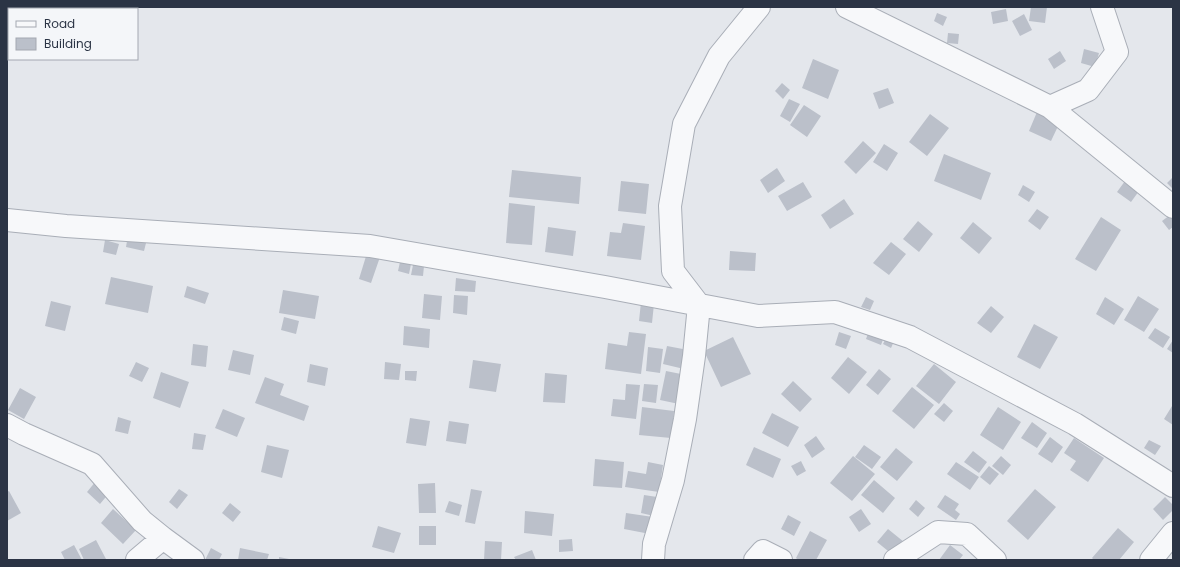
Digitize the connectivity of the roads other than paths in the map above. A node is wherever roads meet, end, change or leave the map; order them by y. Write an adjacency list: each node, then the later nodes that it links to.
1 (759, 7): 7 (street)
2 (847, 7): 4 (street)
3 (1102, 7): 4 (street)
4 (1050, 107): 5 (street)
5 (1173, 207)
6 (7, 220): 7 (street)
7 (699, 305): 9 (street); 14 (street)
8 (7, 425): 11 (street)
9 (1173, 486)
10 (1173, 533): 19 (street)
11 (163, 538): 12 (street); 13 (street)
12 (137, 560)
13 (193, 560)
14 (653, 560)
15 (755, 560): 16 (street)
16 (781, 560)
17 (895, 560): 18 (street)
18 (995, 560)
19 (1151, 560)

